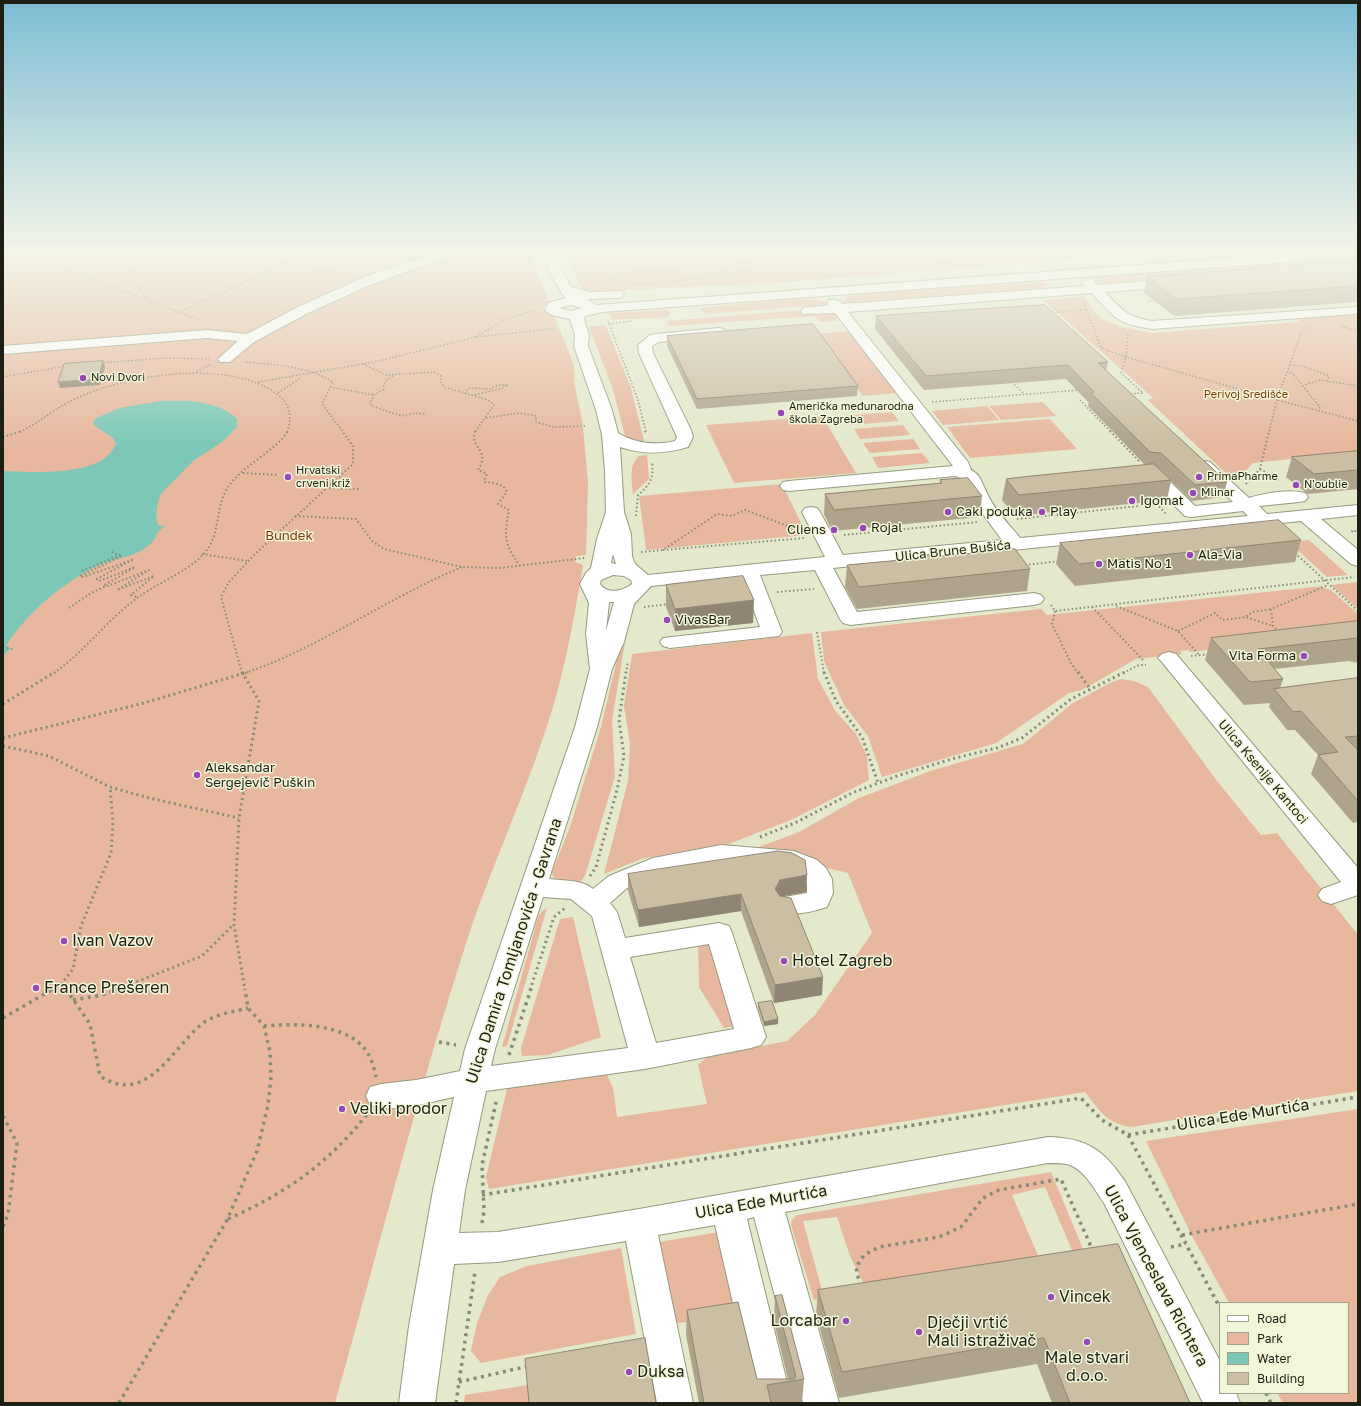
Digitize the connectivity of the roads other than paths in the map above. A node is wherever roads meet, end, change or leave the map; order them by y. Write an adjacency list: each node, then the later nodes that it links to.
1 (295, 315): 9 (street)
2 (561, 315): 10 (street)
3 (577, 315): 10 (street)
4 (597, 315): 10 (street)
5 (839, 315): 17 (street)
6 (1118, 315): 7 (street)
7 (1292, 315)
8 (732, 331): 14 (street)
9 (249, 339): 11 (street); 12 (street)
10 (581, 339): 13 (street)
11 (3, 350)
12 (225, 359)
13 (610, 435): 14 (street); 16 (street)
14 (650, 448): 16 (street)
15 (1193, 456): 20 (street)
16 (614, 471): 22 (street)
17 (963, 473): 18 (street); 27 (street)
18 (789, 486)
19 (1299, 497): 20 (street)
20 (1246, 505): 25 (street); 26 (street)
21 (1358, 510): 24 (street, Ulica Brune Bušića)
22 (615, 512): 31 (street); 32 (street)
23 (811, 512): 28 (street)
24 (1306, 516): 25 (street, Ulica Brune Bušića); 29 (street)
25 (1263, 520): 26 (street, Ulica Brune Bušića)
26 (1197, 527): 27 (street, Ulica Brune Bušića)
27 (1016, 545): 28 (street, Ulica Brune Bušića)
28 (830, 563): 30 (street, Ulica Brune Bušića); 33 (street)
29 (1356, 569)
30 (749, 572): 32 (street, Ulica Brune Bušića); 34 (street)
31 (593, 574): 32 (street); 32 (street); 36 (street, Ulica Damira Tomljanovića - Gavrana)
32 (632, 588): 36 (street, Ulica Damira Tomljanovića - Gavrana)
33 (1034, 599)
34 (670, 642)
35 (1169, 658): 37 (street, Ulica Ksenije Kantoci)
36 (601, 669): 38 (street, Ulica Damira Tomljanovića - Gavrana)
37 (1358, 885): 40 (street)
38 (534, 887): 39 (street); 44 (street, Ulica Damira Tomljanovića - Gavrana)
39 (590, 891): 41 (street); 42 (street)
40 (1331, 895)
41 (788, 905)
42 (615, 950): 43 (street); 43 (street)
43 (645, 1057): 44 (street)
44 (486, 1086): 45 (street); 50 (street, Ulica Damira Tomljanovića - Gavrana)
45 (381, 1096)
46 (1083, 1154): 47 (street, Ulica Ede Murtića); 55 (street, Ulica Vjenceslava Richtera)
47 (766, 1201): 48 (street, Ulica Ede Murtića); 51 (street)
48 (728, 1208): 49 (street, Ulica Ede Murtića); 54 (street)
49 (639, 1224): 50 (street, Ulica Ede Murtića); 53 (street)
50 (439, 1249): 52 (street, Ulica Damira Tomljanovića - Gavrana)
51 (821, 1401)
52 (417, 1403)
53 (675, 1403)
54 (774, 1403)
55 (1222, 1403)

